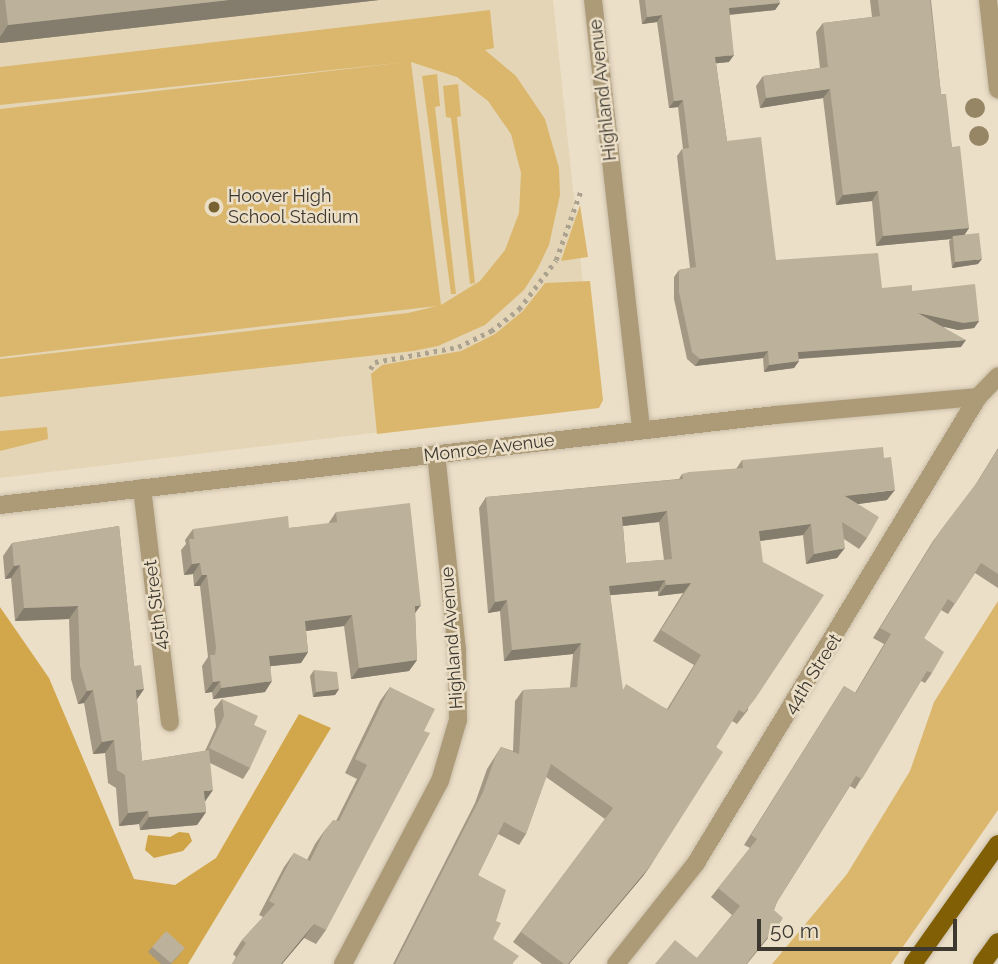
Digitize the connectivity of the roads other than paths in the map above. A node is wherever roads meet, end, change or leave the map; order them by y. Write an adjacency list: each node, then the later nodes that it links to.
1 (593, 0): 6 (street, Highland Avenue)
2 (988, 0): 3 (street)
3 (998, 89)
4 (998, 376): 5 (street, 44th Street)
5 (978, 397): 6 (street, Monroe Avenue); 14 (street, 44th Street)
6 (641, 430): 7 (street, Monroe Avenue)
7 (436, 454): 8 (street, Monroe Avenue); 13 (street, Highland Avenue)
8 (142, 488): 9 (street, Monroe Avenue); 10 (street, 45th Street)
9 (0, 505)
10 (170, 722)
11 (998, 844): 15 (main road)
12 (998, 942): 16 (main road)
13 (343, 964)
14 (616, 964)
15 (912, 964)
16 (982, 964)

